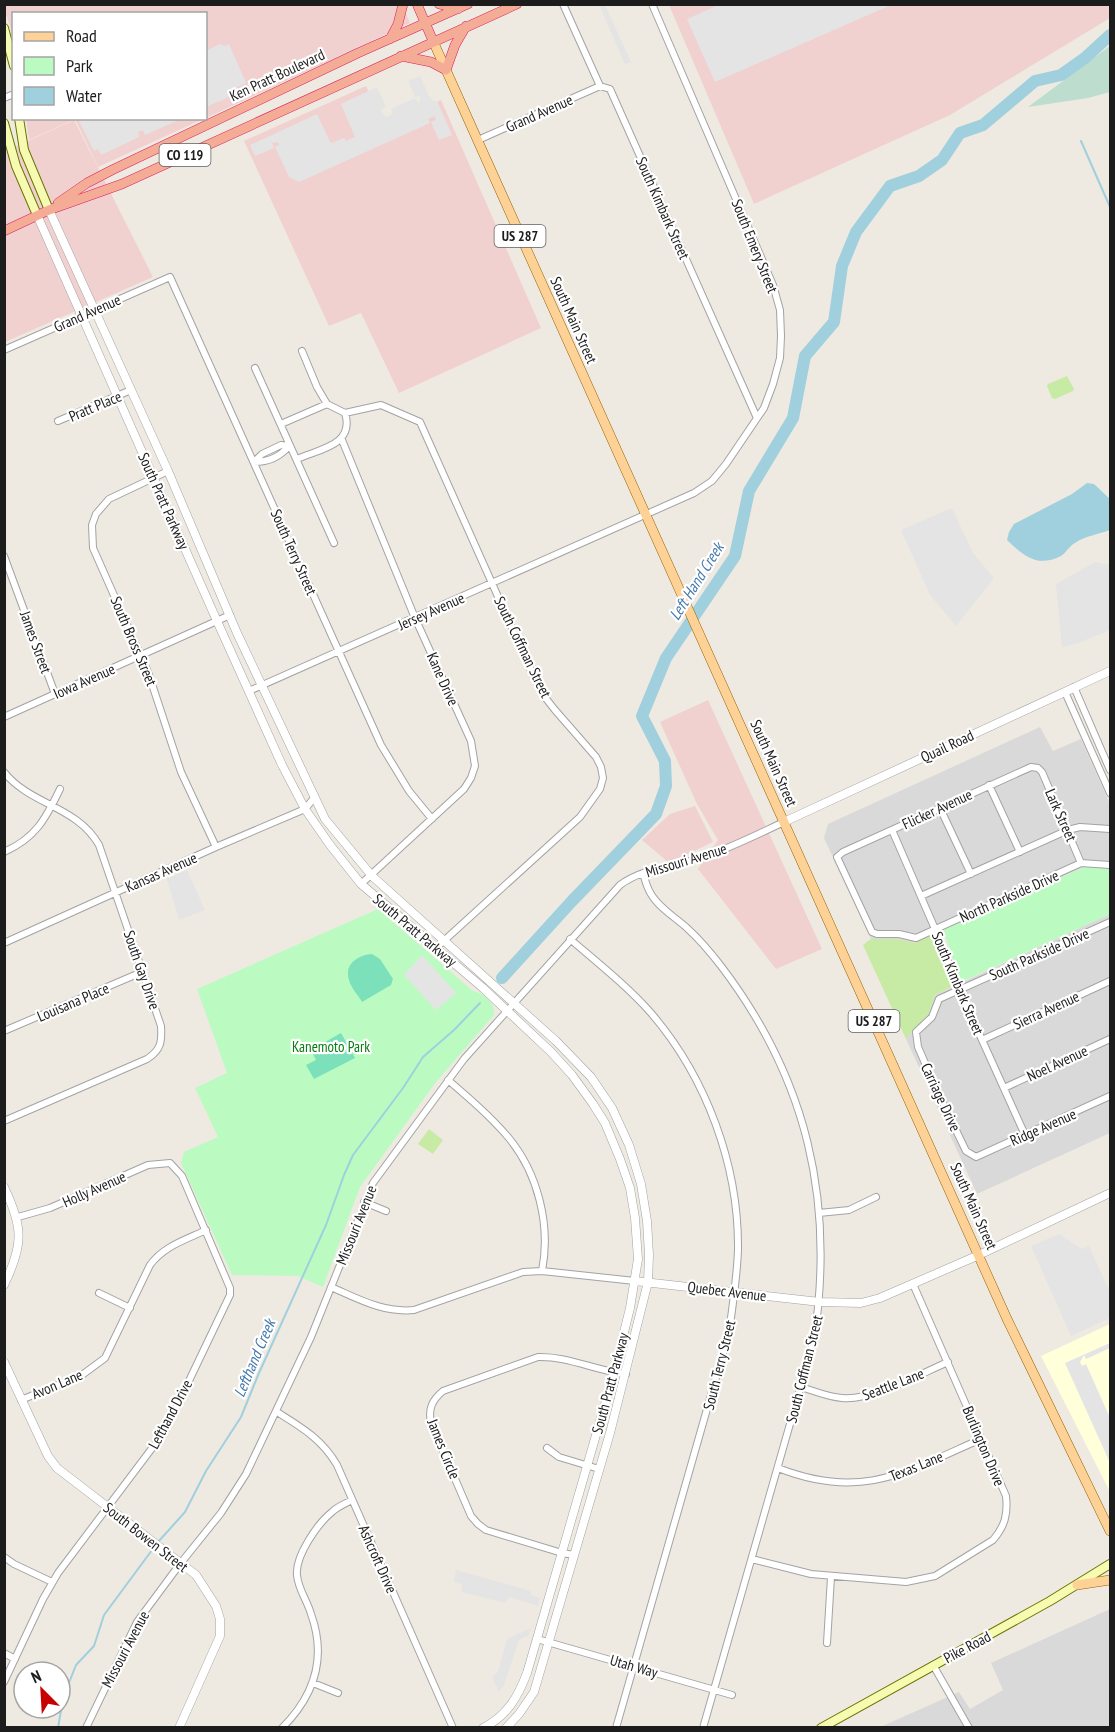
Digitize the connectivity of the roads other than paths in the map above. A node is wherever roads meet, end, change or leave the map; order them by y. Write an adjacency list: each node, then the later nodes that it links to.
1 (403, 4): 11 (highway)
2 (417, 4): 8 (highway, South Main Street / US 287)
3 (439, 4): 7 (highway)
4 (517, 4): 9 (highway, CO 119)
5 (563, 4): 16 (street, South Kimbark Street)
6 (652, 4): 33 (street, South Emery Street)
7 (463, 7): 8 (highway, CO 119)
8 (426, 24): 11 (highway, Ken Pratt Boulevard / CO 119); 12 (highway, South Main Street / US 287)
9 (466, 26): 12 (highway, CO 119); 15 (highway)
10 (4, 28): 14 (main road)
11 (390, 39): 20 (highway, Ken Pratt Boulevard / CO 119)
12 (433, 41): 13 (highway, Ken Pratt Boulevard / CO 119); 15 (main road, South Main Street / US 287)
13 (401, 56): 15 (highway); 20 (highway, Ken Pratt Boulevard / CO 119)
14 (12, 58)
15 (446, 70): 19 (main road, South Main Street / US 287)
16 (600, 86): 19 (street, Grand Avenue); 33 (street, South Kimbark Street)
17 (19, 120): 20 (main road, South Pratt Parkway)
18 (4, 123): 21 (main road, South Pratt Parkway)
19 (478, 140): 42 (main road, South Main Street / US 287)
20 (49, 210): 21 (highway, Ken Pratt Boulevard / CO 119); 24 (street, South Pratt Parkway)
21 (37, 215): 22 (highway, Ken Pratt Boulevard / CO 119); 25 (street, South Pratt Parkway)
22 (4, 231)
23 (170, 277): 24 (street, Grand Avenue); 39 (street, South Terry Street)
24 (94, 310): 25 (street, Grand Avenue); 29 (street, South Pratt Parkway)
25 (82, 315): 26 (street, Grand Avenue); 30 (street, South Pratt Parkway)
26 (4, 350)
27 (302, 351): 31 (street)
28 (255, 368): 35 (street)
29 (131, 390): 30 (street, Pratt Place); 40 (street, South Pratt Parkway)
30 (118, 397): 34 (street, Pratt Place); 41 (street, South Pratt Parkway)
31 (327, 404): 32 (street); 35 (street)
32 (345, 413): 36 (street, Kane Drive); 45 (street, South Coffman Street)
33 (757, 418): 42 (street, South Emery Street)
34 (58, 421)
35 (281, 423): 37 (street)
36 (342, 440): 38 (street); 47 (street, Kane Drive)
37 (289, 446): 38 (street); 39 (street)
38 (297, 459): 43 (street)
39 (254, 462): 49 (street, South Terry Street)
40 (168, 471): 41 (street, South Bross Street); 46 (street, South Pratt Parkway)
41 (155, 478): 48 (street, South Pratt Parkway); 50 (street, South Bross Street)
42 (645, 516): 45 (street, Jersey Avenue); 71 (main road, South Main Street / US 287)
43 (334, 543)
44 (4, 556): 56 (street, James Street)
45 (492, 584): 47 (street, Jersey Avenue); 90 (street, South Coffman Street)
46 (230, 615): 48 (street, Iowa Avenue); 52 (street, South Pratt Parkway)
47 (415, 618): 49 (street, Jersey Avenue); 70 (street, Kane Drive)
48 (217, 621): 50 (street, Iowa Avenue); 54 (street, South Pratt Parkway)
49 (338, 652): 52 (street, Jersey Avenue); 70 (street, South Terry Street)
50 (142, 655): 56 (street, Iowa Avenue); 75 (street, South Bross Street)
51 (1110, 671): 53 (street, Quail Road)
52 (262, 686): 54 (street, Jersey Avenue); 66 (street, South Pratt Parkway)
53 (1074, 687): 55 (street, Quail Road); 58 (street)
54 (249, 692): 69 (street, South Pratt Parkway)
55 (1065, 692): 59 (street); 71 (street, Quail Road)
56 (55, 694): 57 (street, Iowa Avenue)
57 (4, 717)
58 (1107, 763): 59 (street); 61 (street)
59 (1099, 767): 65 (street)
60 (1038, 768): 63 (street, Flicker Avenue); 74 (street, Lark Street)
61 (1110, 770)
62 (4, 772): 67 (street, South Gay Drive)
63 (989, 785): 68 (street, Flicker Avenue); 77 (street)
64 (60, 789): 67 (street)
65 (1110, 793)
66 (314, 798): 69 (street, Kansas Avenue); 82 (street, South Pratt Parkway)
67 (53, 805): 76 (street); 84 (street, South Gay Drive)
68 (940, 808): 73 (street, Flicker Avenue); 81 (street)
69 (304, 809): 75 (street, Kansas Avenue); 83 (street, South Pratt Parkway)
70 (432, 819): 82 (street, Kane Drive)
71 (784, 822): 80 (street, Missouri Avenue); 117 (main road, South Main Street / US 287)
72 (1110, 829): 74 (street)
73 (891, 830): 85 (street, South Kimbark Street); 88 (street, Flicker Avenue)
74 (1068, 830): 77 (street); 78 (street, Lark Street)
75 (216, 847): 84 (street, Kansas Avenue)
76 (4, 852)
77 (1020, 852): 81 (street)
78 (1082, 863): 79 (street, North Parkside Drive); 87 (street, North Parkside Drive)
79 (1110, 865)
80 (643, 873): 89 (street, Missouri Avenue); 114 (street, South Coffman Street)
81 (971, 874): 85 (street)
82 (372, 876): 83 (street, Kane Drive); 90 (street, South Pratt Parkway)
83 (362, 884): 92 (street, South Pratt Parkway)
84 (116, 893): 91 (street, Kansas Avenue); 93 (street, South Gay Drive)
85 (921, 896): 87 (street, South Kimbark Street)
86 (1110, 922): 95 (street, South Parkside Drive)
87 (936, 929): 88 (street, North Parkside Drive); 95 (street, South Kimbark Street)
88 (909, 937)
89 (570, 939): 96 (street, Missouri Avenue); 124 (street, South Terry Street)
90 (445, 940): 92 (street, South Coffman Street); 96 (street, South Pratt Parkway)
91 (4, 943)
92 (436, 948): 97 (street, South Pratt Parkway)
93 (142, 972): 98 (street, Louisana Place); 105 (street, South Gay Drive)
94 (1110, 981): 101 (street, Sierra Avenue)
95 (959, 989): 99 (street, South Parkside Drive); 101 (street, South Kimbark Street)
96 (514, 1004): 97 (street, Missouri Avenue); 121 (street, South Pratt Parkway)
97 (506, 1012): 102 (street, Missouri Avenue); 119 (street, South Pratt Parkway)
98 (4, 1031)
99 (916, 1032): 107 (street, Carriage Drive)
100 (1110, 1039): 103 (street, Noel Avenue)
101 (982, 1040): 103 (street, South Kimbark Street)
102 (448, 1080): 112 (street, Missouri Avenue); 118 (street)
103 (1004, 1088): 106 (street, South Kimbark Street)
104 (1110, 1096): 106 (street, Ridge Avenue)
105 (4, 1121)
106 (1025, 1135): 107 (street, Ridge Avenue)
107 (976, 1157)
108 (170, 1163): 115 (street, Holly Avenue); 116 (street, Lefthand Drive)
109 (4, 1187): 115 (street)
110 (1110, 1193): 117 (street, Quebec Avenue)
111 (876, 1197): 114 (street)
112 (364, 1202): 113 (street); 123 (street, Missouri Avenue)
113 (386, 1211)
114 (819, 1213): 126 (street, South Coffman Street)
115 (18, 1217): 120 (street)
116 (206, 1230): 127 (street, Avon Lane); 141 (street, Lefthand Drive)
117 (979, 1255): 122 (street, Quebec Avenue); 142 (main road, South Main Street / US 287)
118 (542, 1271): 119 (street, Quebec Avenue); 123 (street, Quebec Avenue)
119 (635, 1281): 121 (street, Quebec Avenue); 130 (street, South Pratt Parkway)
120 (5, 1282)
121 (648, 1282): 124 (street, Quebec Avenue); 131 (street, South Pratt Parkway)
122 (913, 1284): 126 (street, Quebec Avenue); 129 (street, Burlington Drive)
123 (331, 1287): 134 (street, Missouri Avenue)
124 (735, 1292): 126 (street, Quebec Avenue); 159 (street, South Terry Street)
125 (99, 1293): 127 (street)
126 (820, 1302): 132 (street, South Coffman Street)
127 (130, 1308): 133 (street, Avon Lane)
128 (4, 1362): 133 (street, South Bowen Street)
129 (948, 1362): 132 (street, Seattle Lane); 135 (street, Burlington Drive)
130 (614, 1373): 131 (street, James Circle); 137 (street, South Pratt Parkway); 143 (street, James Circle)
131 (626, 1374): 139 (street, South Pratt Parkway)
132 (801, 1387): 138 (street, South Coffman Street)
133 (21, 1400): 141 (street, South Bowen Street)
134 (277, 1412): 140 (street, Ashcroft Drive); 147 (street, Missouri Avenue)
135 (981, 1439): 138 (street, Texas Lane); 149 (street, Burlington Drive)
136 (547, 1448): 137 (street)
137 (587, 1466): 139 (street); 143 (street, South Pratt Parkway)
138 (778, 1468): 146 (street, South Coffman Street)
139 (599, 1469): 144 (street, South Pratt Parkway)
140 (352, 1500): 161 (street); 168 (street, Ashcroft Drive)
141 (108, 1508): 147 (street, South Bowen Street); 151 (street, Lefthand Drive)
142 (1110, 1530)
143 (562, 1553): 144 (street, James Circle); 153 (street, South Pratt Parkway)
144 (574, 1555): 154 (street, South Pratt Parkway)
145 (4, 1557): 151 (street)
146 (752, 1559): 149 (street, Burlington Drive); 162 (street, South Coffman Street)
147 (180, 1564): 165 (street, Missouri Avenue); 166 (street, South Bowen Street)
148 (1110, 1564): 152 (main road, Pike Road)
149 (831, 1577): 155 (street)
150 (1110, 1580): 152 (main road)
151 (52, 1582): 157 (street, Lefthand Drive)
152 (1077, 1585): 158 (main road, Pike Road)
153 (537, 1639): 154 (street, Utah Way); 169 (street, South Pratt Parkway)
154 (548, 1641): 159 (street, Utah Way); 170 (street, South Pratt Parkway)
155 (827, 1643)
156 (4, 1653): 157 (street)
157 (15, 1659): 160 (street, Lefthand Drive)
158 (933, 1665): 173 (main road, Pike Road); 174 (street)
159 (633, 1666): 162 (street, Utah Way); 171 (street, South Terry Street)
160 (4, 1682)
161 (314, 1683): 163 (street); 167 (street)
162 (715, 1690): 164 (street, Utah Way); 172 (street, South Coffman Street)
163 (338, 1694)
164 (732, 1695)
165 (86, 1728)
166 (179, 1728)
167 (282, 1728)
168 (453, 1728)
169 (483, 1728)
170 (506, 1728)
171 (616, 1728)
172 (703, 1728)
173 (821, 1728)
174 (969, 1728)

